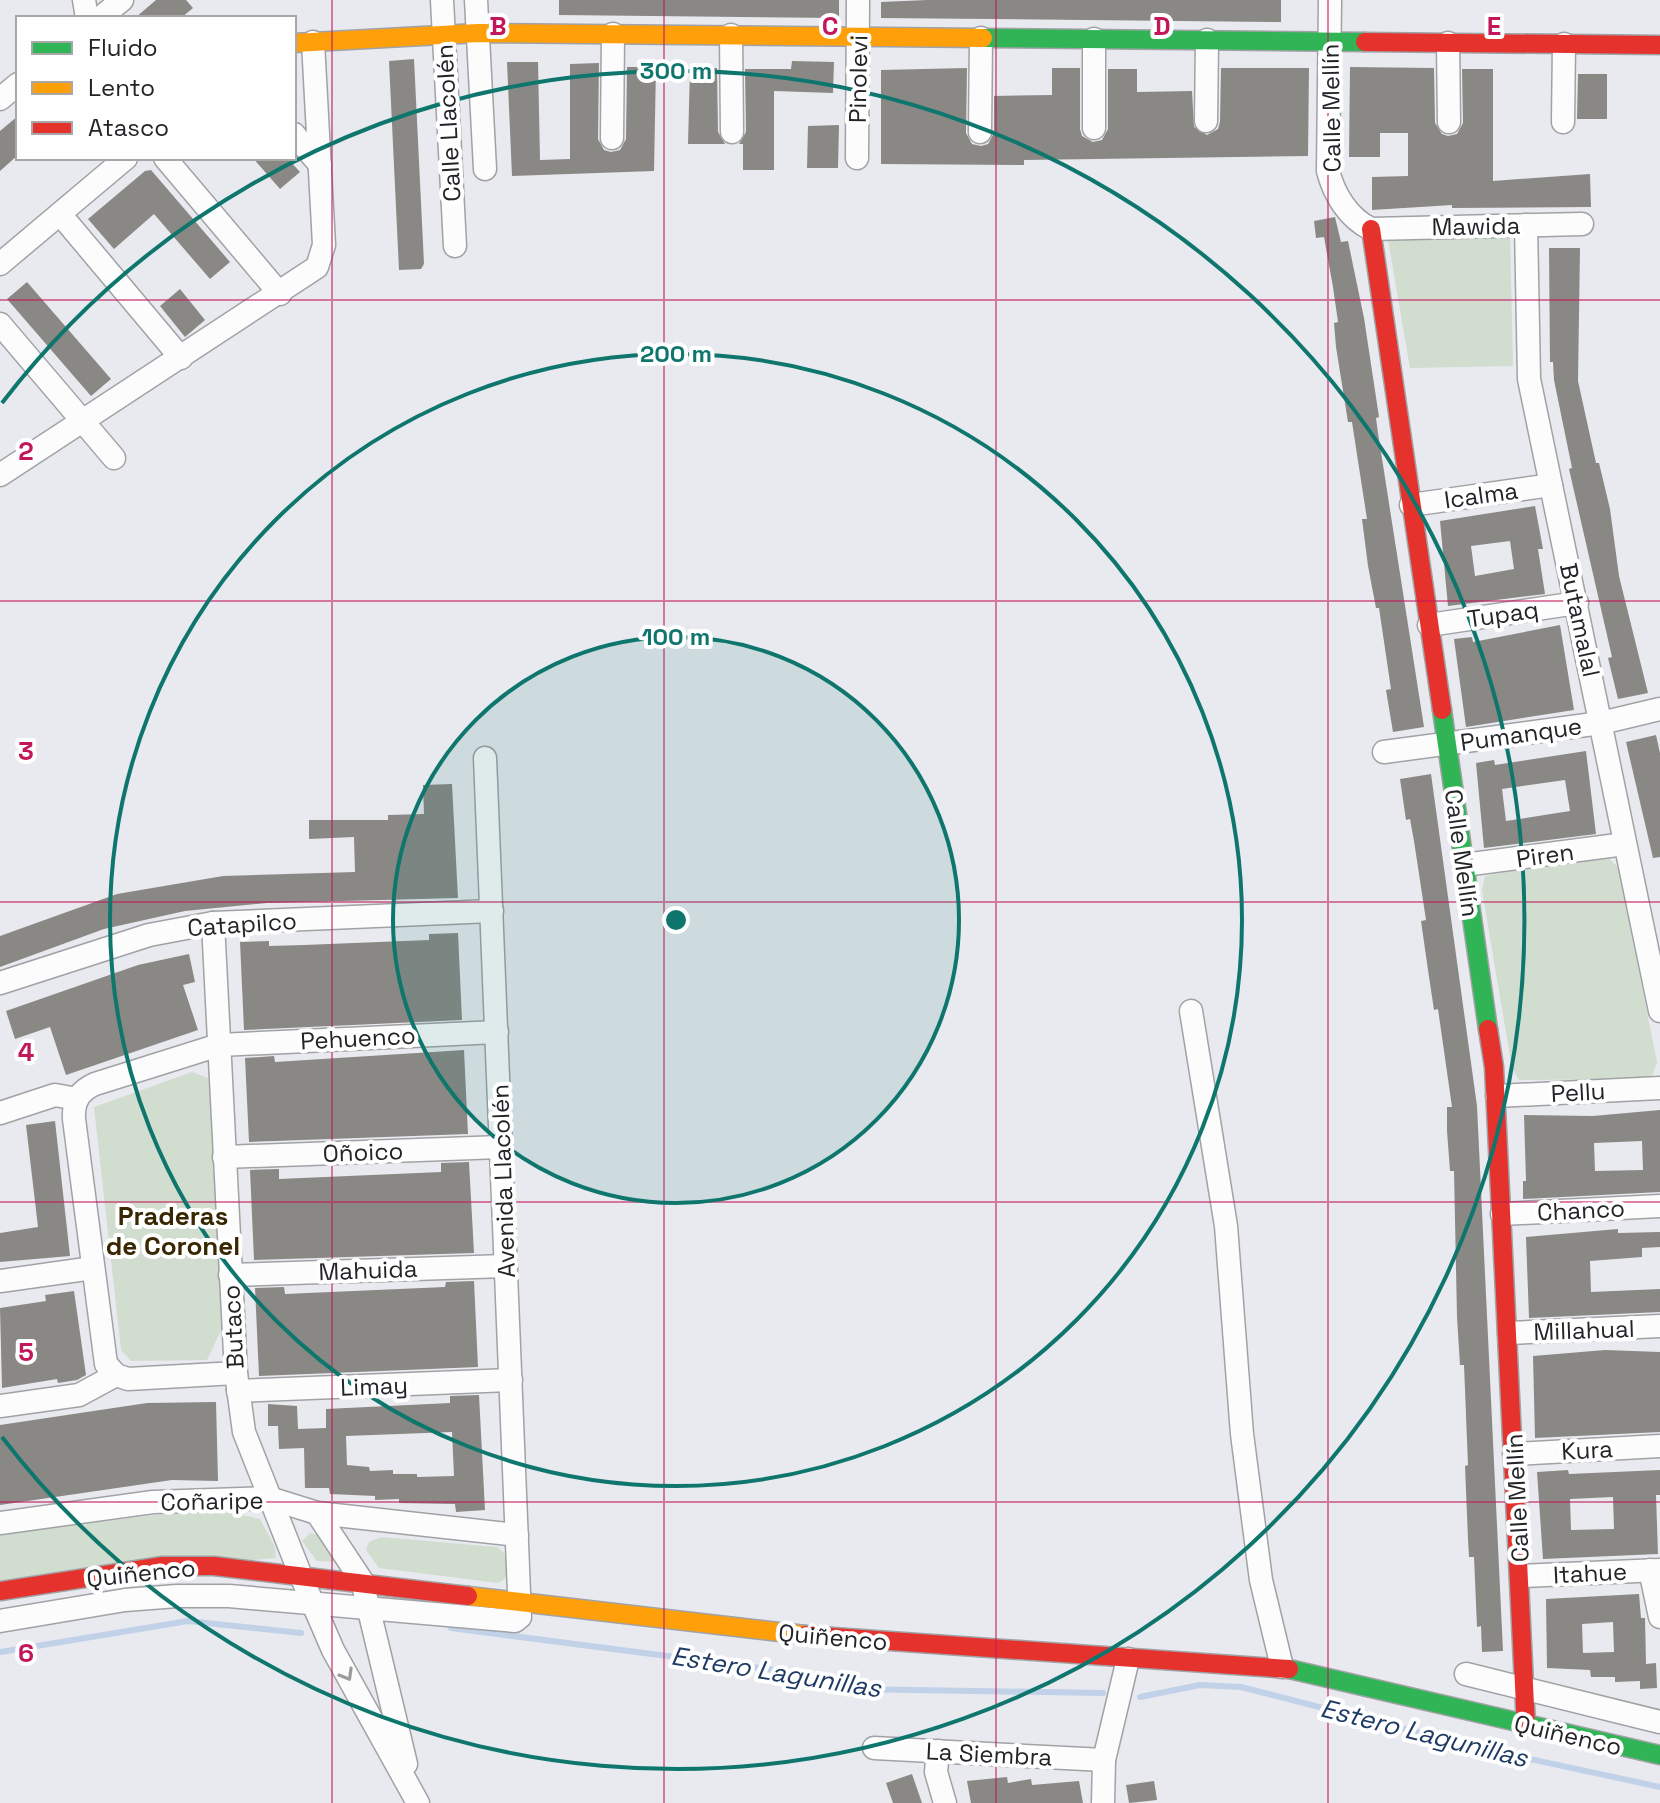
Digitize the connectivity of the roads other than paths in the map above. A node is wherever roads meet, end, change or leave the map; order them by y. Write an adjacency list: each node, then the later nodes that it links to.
1 (122, 0): 6 (street)
2 (442, 0): 9 (street, Calle Llacolén)
3 (476, 0): 7 (street, Calle Llacolén)
4 (858, 0): 11 (street, Pinolevi)
5 (1330, 0): 15 (street, Calle Mellín)
6 (102, 16)
7 (478, 33): 8 (street); 9 (street); 34 (street, Calle Llacolén)
8 (613, 34): 10 (street); 29 (street)
9 (444, 35): 16 (street); 39 (street, Calle Llacolén)
10 (731, 35): 11 (street); 26 (street)
11 (858, 37): 12 (street); 30 (street, Pinolevi)
12 (981, 38): 13 (street); 27 (street)
13 (1094, 39): 14 (street); 25 (street)
14 (1207, 40): 15 (street); 22 (street)
15 (1330, 41): 17 (street); 38 (street, Calle Mellín)
16 (303, 42): 33 (street)
17 (1448, 43): 18 (street); 23 (street)
18 (1564, 44): 19 (street); 24 (street)
19 (1660, 45)
20 (16, 86): 21 (street)
21 (0, 99)
22 (1206, 121)
23 (1449, 122)
24 (1563, 122)
25 (1094, 128)
26 (732, 132)
27 (980, 132)
28 (296, 136): 33 (street)
29 (612, 138)
30 (857, 158)
31 (124, 160): 35 (street)
32 (167, 160): 41 (street)
33 (320, 165): 41 (street)
34 (485, 169)
35 (60, 214): 40 (street); 43 (street)
36 (1582, 224): 37 (street, Mawida)
37 (1526, 225): 38 (street, Mawida); 47 (street, Butamalal)
38 (1371, 229): 48 (street, Calle Mellín)
39 (455, 246)
40 (0, 264)
41 (280, 294): 43 (street)
42 (0, 324): 44 (street)
43 (181, 358): 44 (street)
44 (83, 421): 45 (street); 46 (street)
45 (114, 458)
46 (0, 475)
47 (1551, 485): 48 (street, Icalma); 49 (street, Butamalal)
48 (1411, 505): 50 (street, Calle Mellín)
49 (1577, 603): 50 (street, Tupaq); 52 (street, Butamalal)
50 (1429, 625): 53 (street, Calle Mellín)
51 (1659, 709): 52 (street, Pumanque)
52 (1601, 723): 53 (street, Pumanque); 56 (street, Butamalal)
53 (1446, 744): 54 (street, Pumanque); 57 (street, Calle Mellín)
54 (1384, 752)
55 (485, 758): 58 (street, Avenida Llacolén)
56 (1625, 844): 57 (street, Piren); 62 (street, Butamalal)
57 (1464, 865): 66 (street, Calle Mellín)
58 (492, 911): 59 (street, Catapilco); 63 (street, Avenida Llacolén)
59 (213, 923): 60 (street, Catapilco); 64 (street, Butaco)
60 (0, 983)
61 (1191, 1011): 100 (street)
62 (1660, 1011)
63 (497, 1032): 64 (street, Pehuenco); 69 (street, Avenida Llacolén)
64 (219, 1045): 67 (street, Pehuenco); 70 (street, Butaco)
65 (1660, 1088): 66 (street, Pellu)
66 (1497, 1096): 72 (street, Calle Mellín)
67 (77, 1099): 68 (street); 74 (street)
68 (0, 1113)
69 (501, 1147): 70 (street, Oñoico); 73 (street, Avenida Llacolén)
70 (224, 1157): 75 (street, Butaco)
71 (1660, 1206): 72 (street, Chanco)
72 (1502, 1214): 78 (street, Calle Mellín)
73 (506, 1266): 75 (street, Mahuida); 80 (street, Avenida Llacolén)
74 (93, 1268): 76 (street); 79 (street)
75 (230, 1275): 81 (street, Butaco)
76 (0, 1281)
77 (1660, 1326): 78 (street, Millahual)
78 (1509, 1333): 84 (street, Calle Mellín)
79 (116, 1375): 81 (street, Limay); 82 (street)
80 (511, 1380): 81 (street, Limay); 88 (street, Avenida Llacolén)
81 (237, 1382): 85 (street, Butaco)
82 (0, 1406)
83 (1660, 1446): 84 (street, Kura)
84 (1514, 1454): 91 (street, Calle Mellín)
85 (269, 1498): 86 (street, Coñaripe); 87 (street, Coñaripe); 90 (street, Butaco)
86 (317, 1513): 88 (street, Coñaripe); 92 (street)
87 (0, 1523)
88 (517, 1535): 95 (street, Avenida Llacolén)
89 (1655, 1570): 91 (street, Itahue); 97 (street)
90 (301, 1576): 92 (street, Quiñenco); 93 (street, Quiñenco); 94 (street, Butaco)
91 (1521, 1576): 102 (street, Calle Mellín)
92 (362, 1581): 95 (street, Quiñenco); 96 (street)
93 (0, 1591)
94 (314, 1604): 96 (street, Quiñenco); 98 (street, Quiñenco); 109 (street, Butaco, one-way to 109)
95 (520, 1604): 96 (street, Quiñenco); 99 (street, Quiñenco)
96 (369, 1610): 109 (street)
97 (1660, 1617)
98 (0, 1621)
99 (1128, 1659): 100 (street, Quiñenco); 108 (street)
100 (1282, 1667): 104 (street, Quiñenco)
101 (1466, 1674): 102 (street)
102 (1526, 1689): 103 (street); 104 (street, Calle Mellín)
103 (1660, 1722)
104 (1526, 1726): 107 (street, Quiñenco)
105 (874, 1748): 106 (street, La Siembra)
106 (938, 1751): 108 (street, La Siembra); 110 (street)
107 (1660, 1755)
108 (1104, 1760): 111 (street)
109 (416, 1798)
110 (945, 1803)
111 (1103, 1803)

